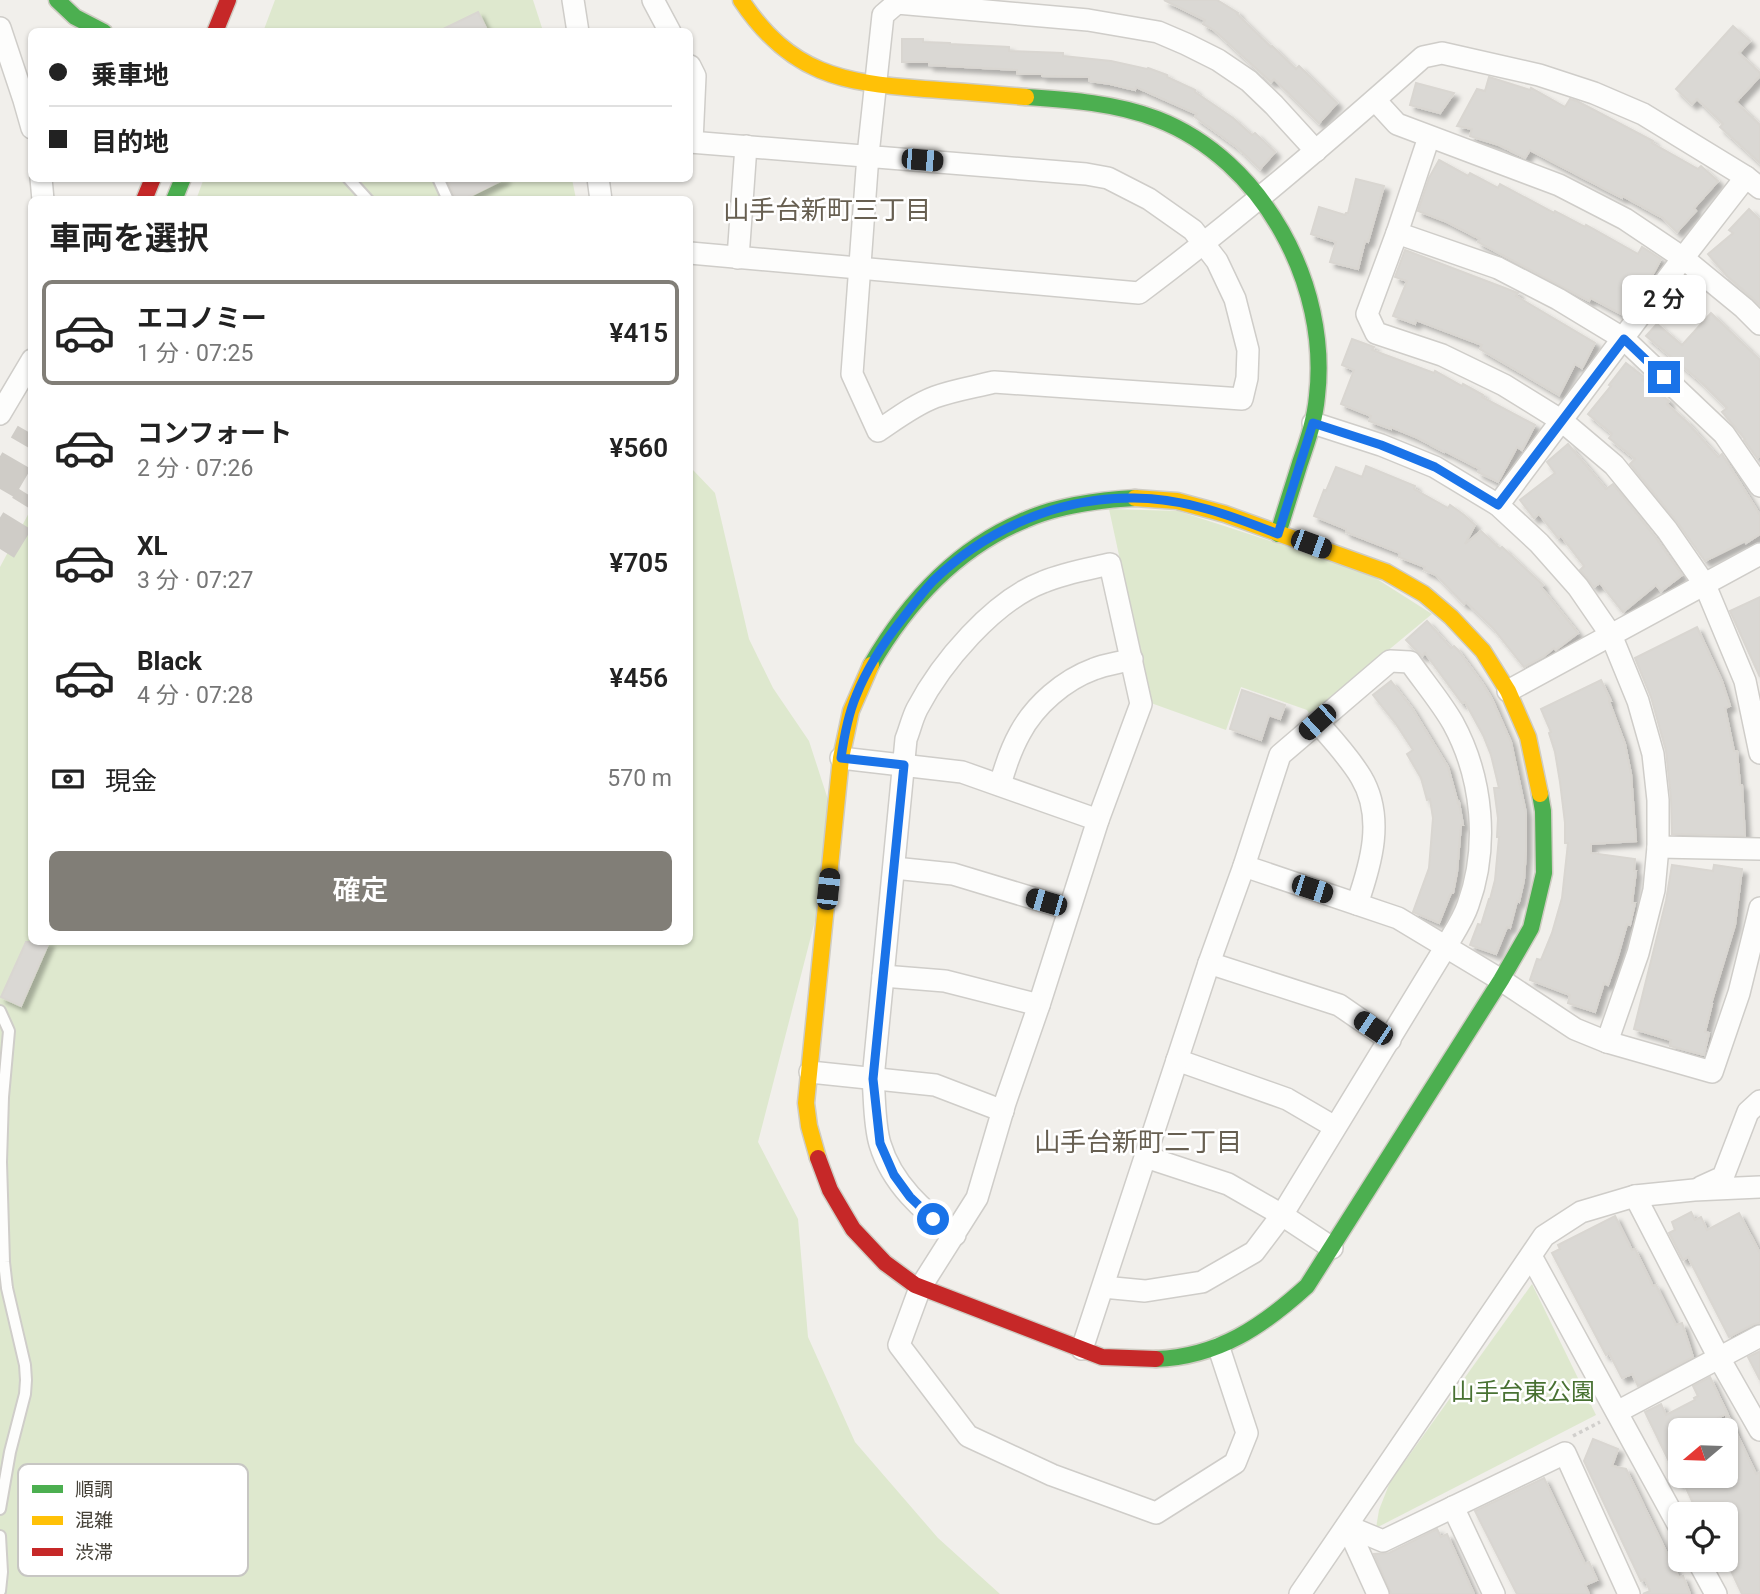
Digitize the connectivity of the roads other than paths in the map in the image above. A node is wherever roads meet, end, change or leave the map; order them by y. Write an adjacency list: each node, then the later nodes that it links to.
1 (57, 0): 7 (street)
2 (228, 0): 8 (street)
3 (573, 0): 9 (street)
4 (653, 0): 10 (street)
5 (741, 0): 12 (street)
6 (0, 28): 15 (street)
7 (96, 28)
8 (217, 28)
9 (577, 28)
10 (668, 28)
11 (693, 72): 14 (street)
12 (875, 86): 19 (street); 20 (street); 24 (street)
13 (1375, 100): 16 (street); 19 (street); 22 (street)
14 (693, 109)
15 (28, 114)
16 (1429, 136): 25 (street); 29 (street)
17 (693, 142): 18 (street)
18 (746, 146): 20 (street); 28 (street)
19 (1316, 151): 24 (street)
20 (868, 155): 26 (street); 30 (street)
21 (352, 182): 23 (lane)
22 (1753, 182): 29 (street)
23 (364, 196)
24 (1260, 199): 26 (street); 36 (street)
25 (1397, 233): 32 (street); 35 (street)
26 (1205, 244): 30 (street); 30 (street)
27 (693, 254): 28 (street)
28 (738, 258): 30 (street)
29 (1683, 258): 31 (street); 32 (street)
30 (860, 267)
31 (1760, 324)
32 (1624, 339): 35 (street); 37 (street)
33 (28, 367): 34 (street)
34 (0, 414)
35 (1562, 421): 38 (street); 41 (street)
36 (1313, 423): 38 (street); 39 (street)
37 (1760, 486)
38 (1498, 505): 42 (street)
39 (1278, 534): 45 (street); 48 (street)
40 (1760, 554): 41 (street)
41 (1705, 585): 42 (street); 44 (street)
42 (1611, 635): 45 (street); 52 (street)
43 (1132, 660): 49 (street); 50 (street); 51 (street)
44 (1753, 678): 47 (street)
45 (1508, 691): 62 (street)
46 (1317, 722): 54 (street); 56 (street); 59 (street)
47 (1760, 753)
48 (841, 758): 49 (street); 68 (street)
49 (904, 765): 50 (street); 55 (street)
50 (1000, 785): 51 (street)
51 (1098, 820): 58 (street)
52 (1658, 847): 53 (street); 66 (street)
53 (1760, 849)
54 (1244, 866): 56 (street); 60 (street)
55 (894, 868): 58 (street); 61 (street)
56 (1357, 904): 59 (street)
57 (1760, 908): 66 (street)
58 (1069, 909): 63 (street)
59 (1445, 948): 62 (street); 65 (street)
60 (1209, 963): 65 (street); 67 (street)
61 (883, 976): 63 (street); 69 (street)
62 (1501, 980): 66 (street); 79 (street)
63 (1039, 1005): 71 (street)
64 (0, 1011): 91 (lane)
65 (1390, 1040): 72 (street)
66 (1607, 1042)
67 (1177, 1060): 72 (street); 73 (street)
68 (810, 1072): 69 (street); 82 (street)
69 (873, 1079): 71 (street); 78 (street)
70 (1760, 1101): 75 (street)
71 (1003, 1111): 78 (street)
72 (1335, 1127): 77 (street)
73 (1146, 1157): 77 (street); 81 (street)
74 (1760, 1187): 75 (street)
75 (1694, 1190): 76 (street)
76 (1635, 1196): 80 (street); 86 (street)
77 (1282, 1215): 79 (street); 81 (street)
78 (955, 1235): 82 (street)
79 (1332, 1248): 84 (street)
80 (1531, 1256): 87 (street); 92 (street)
81 (1102, 1287): 85 (street)
82 (920, 1288): 84 (street); 85 (street)
83 (1760, 1336): 86 (street)
84 (1219, 1348): 85 (street)
85 (1082, 1349)
86 (1719, 1358): 87 (street); 88 (street)
87 (1617, 1412): 89 (street)
88 (1760, 1430)
89 (1668, 1506)
90 (1453, 1507): 92 (street); 98 (street); 99 (street)
91 (0, 1508)
92 (1347, 1526): 96 (street); 97 (street)
93 (0, 1536): 95 (lane)
94 (1704, 1572): 100 (street)
95 (0, 1591)
96 (1300, 1594)
97 (1378, 1594)
98 (1493, 1594)
99 (1628, 1594)
100 (1716, 1594)

